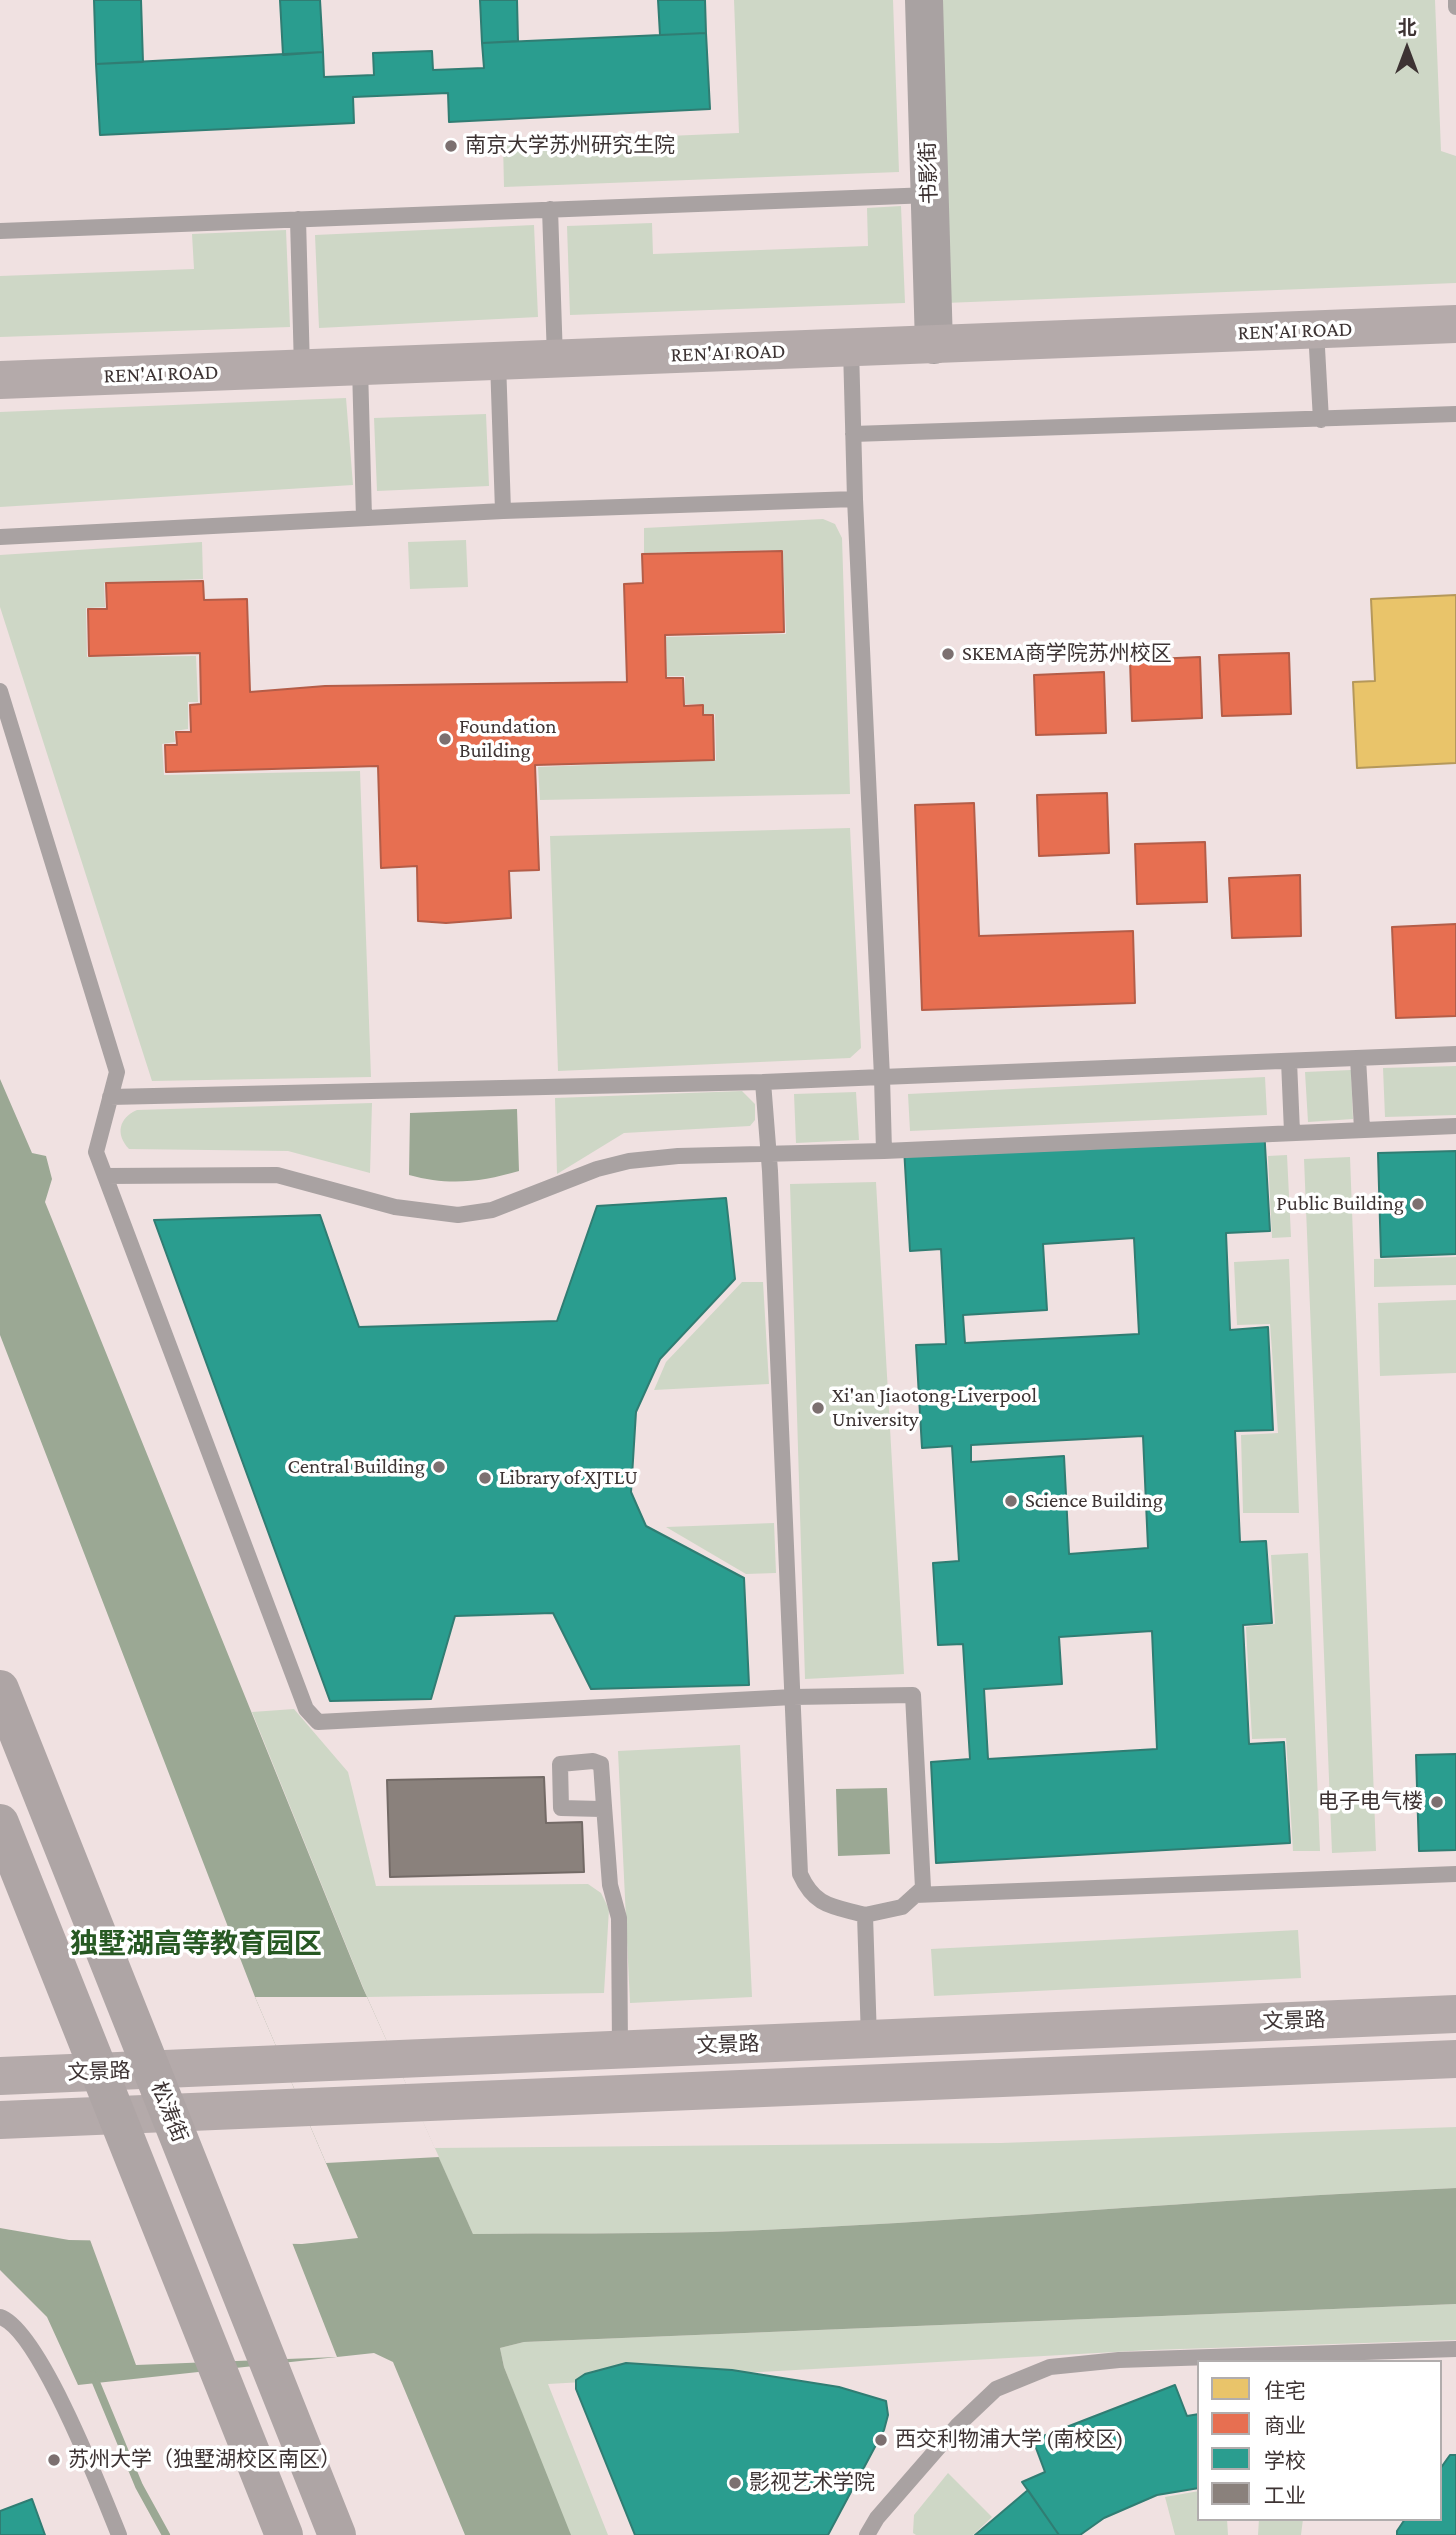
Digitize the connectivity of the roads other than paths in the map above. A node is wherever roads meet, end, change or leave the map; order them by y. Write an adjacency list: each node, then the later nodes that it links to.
1 (924, 0): 4 (street, 书影街)
2 (1456, 0): 3 (lane)
3 (1456, 7)
4 (930, 195): 5 (lane); 10 (street, 书影街)
5 (550, 209): 6 (lane); 12 (lane)
6 (298, 219): 7 (lane); 15 (lane)
7 (0, 231)
8 (1456, 324): 9 (main road, REN'AI ROAD)
9 (1316, 330): 10 (main road, REN'AI ROAD); 18 (lane)
10 (934, 345): 11 (main road, REN'AI ROAD)
11 (851, 348): 12 (main road, REN'AI ROAD); 19 (lane)
12 (555, 359): 13 (main road, REN'AI ROAD)
13 (498, 361): 14 (main road, REN'AI ROAD); 21 (lane)
14 (360, 366): 15 (main road, REN'AI ROAD); 22 (lane)
15 (302, 369): 16 (main road, REN'AI ROAD)
16 (0, 380)
17 (1456, 414): 18 (lane)
18 (1321, 421): 19 (lane)
19 (853, 434): 20 (lane)
20 (855, 499): 21 (lane); 28 (lane)
21 (503, 511): 22 (lane)
22 (364, 518): 23 (lane)
23 (0, 537)
24 (0, 691): 30 (lane)
25 (1456, 1054): 26 (lane)
26 (1358, 1058): 27 (lane); 32 (lane)
27 (1289, 1061): 28 (lane); 33 (lane)
28 (882, 1077): 29 (lane); 34 (lane)
29 (763, 1082): 30 (lane); 35 (lane)
30 (110, 1097): 36 (lane)
31 (1456, 1126): 32 (lane)
32 (1362, 1129): 33 (lane)
33 (1292, 1132): 34 (lane)
34 (884, 1151): 35 (lane)
35 (769, 1154): 36 (lane); 38 (lane)
36 (105, 1176): 38 (lane)
37 (0, 1689): 48 (main road, 松涛街)
38 (793, 1697): 42 (lane); 43 (lane)
39 (604, 1806): 46 (lane)
40 (0, 1823): 49 (main road)
41 (1456, 1874): 42 (lane)
42 (915, 1895): 43 (lane)
43 (865, 1915): 45 (lane)
44 (1456, 2014): 45 (main road, 文景路)
45 (869, 2039): 46 (main road, 文景路)
46 (620, 2049): 48 (main road, 文景路)
47 (1456, 2059): 51 (main road, 文景路)
48 (152, 2069): 49 (main road, 文景路); 51 (main road, 松涛街)
49 (100, 2071): 50 (main road, 文景路); 52 (main road)
50 (0, 2076)
51 (169, 2111): 52 (main road, 文景路); 58 (main road, 松涛街)
52 (117, 2114): 53 (main road, 文景路); 57 (main road)
53 (0, 2120)
54 (0, 2317): 56 (lane)
55 (1456, 2349): 59 (lane)
56 (119, 2535)
57 (284, 2535)
58 (337, 2535)
59 (867, 2535)

